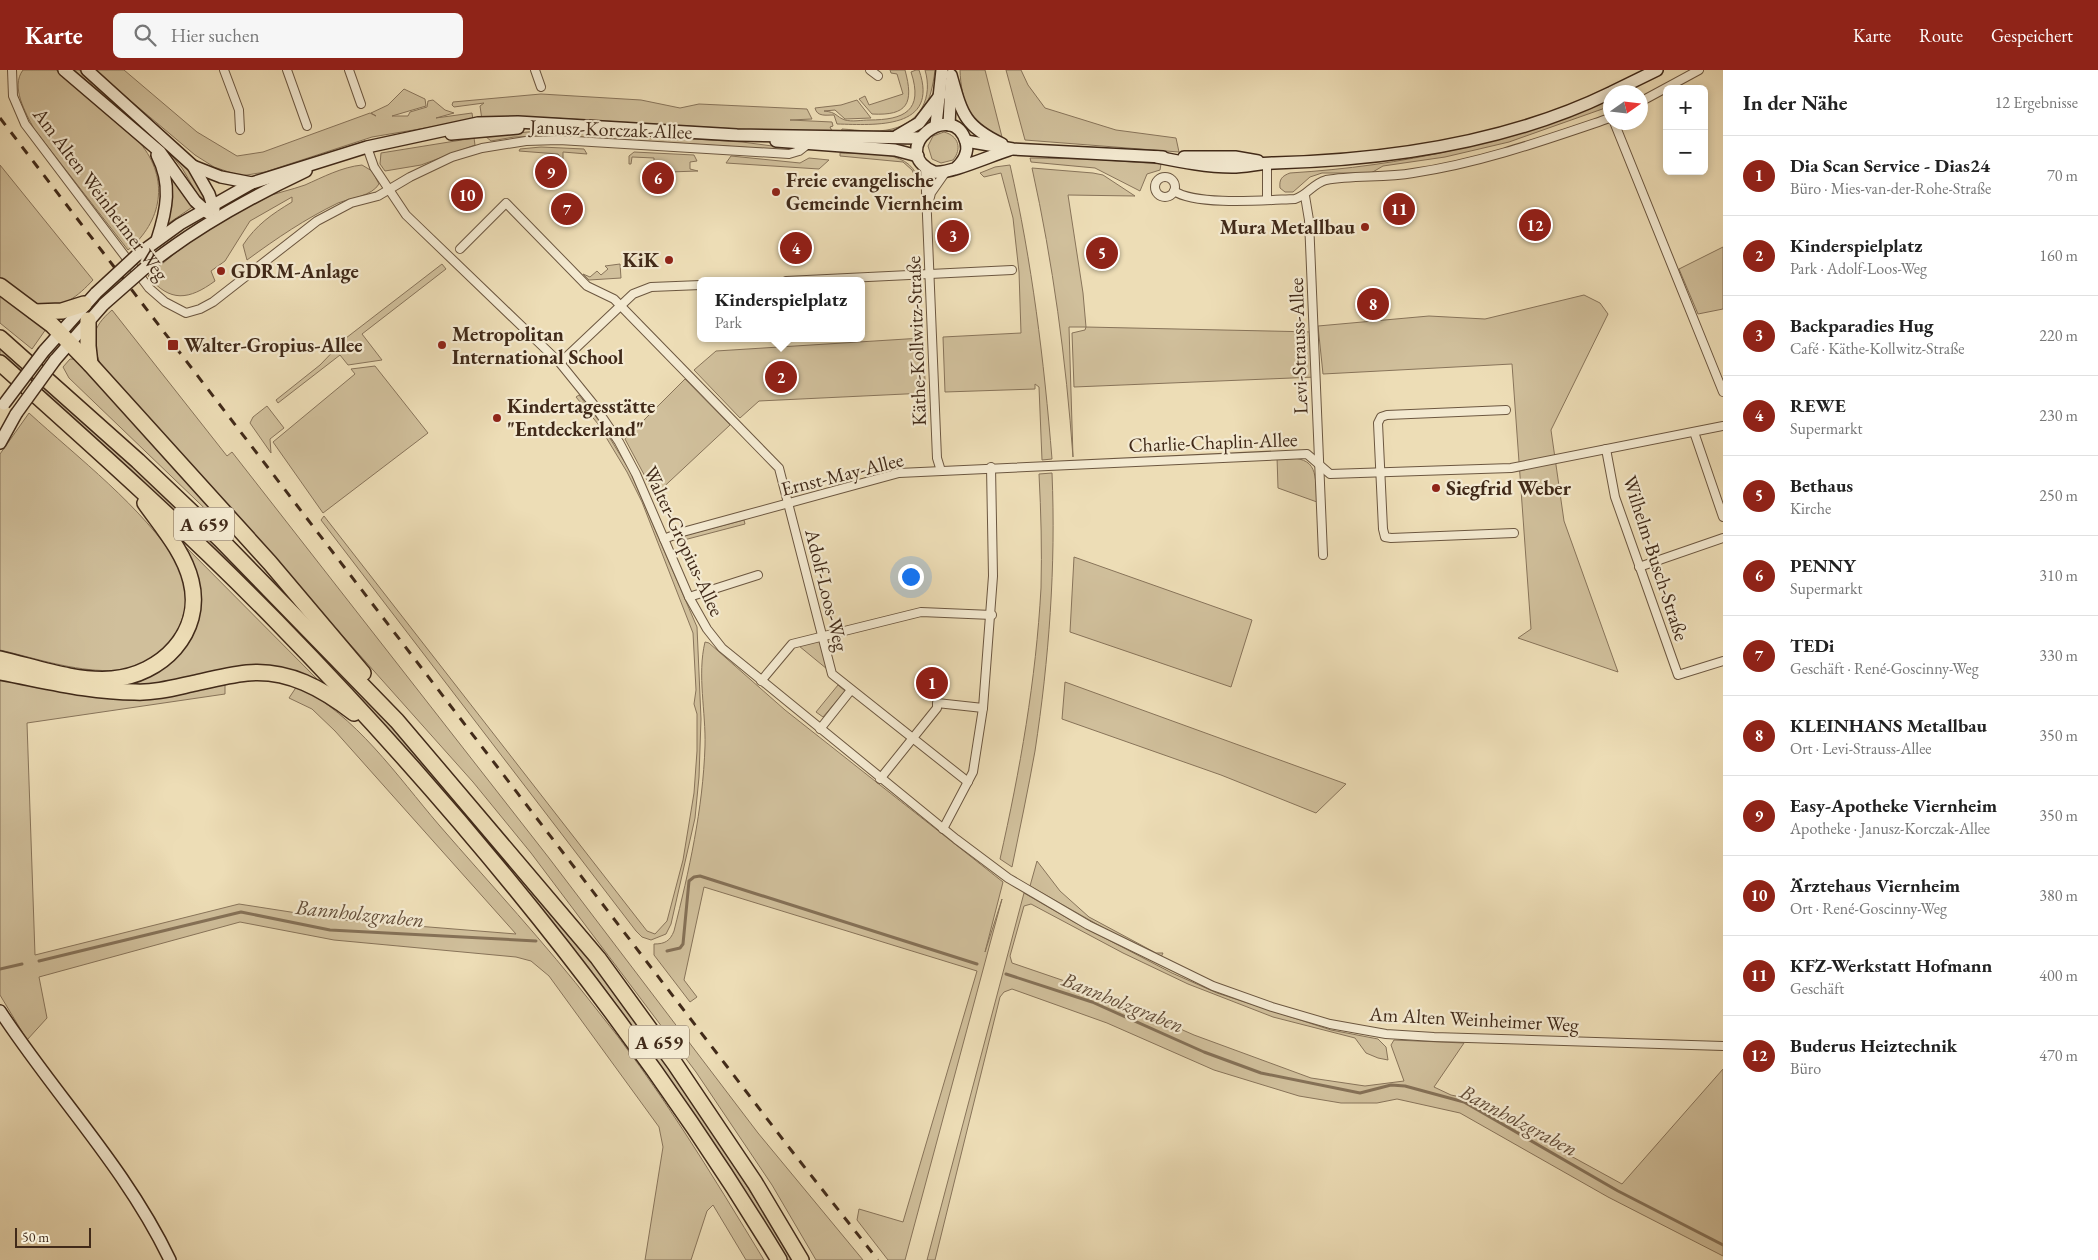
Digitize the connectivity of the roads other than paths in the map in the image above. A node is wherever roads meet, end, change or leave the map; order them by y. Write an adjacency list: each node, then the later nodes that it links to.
1 (16, 70): 12 (street, Am Alten Weinheimer Weg)
2 (64, 70): 30 (main road)
3 (87, 70): 37 (main road)
4 (224, 70): 24 (street)
5 (287, 70): 22 (street)
6 (349, 70): 19 (street)
7 (535, 70): 15 (street)
8 (870, 70): 13 (street)
9 (1657, 70): 14 (main road)
10 (1699, 70): 18 (street)
11 (948, 72): 16 (main road); 23 (main road); 33 (main road)
12 (12, 74): 41 (street, Am Alten Weinheimer Weg)
13 (878, 76)
14 (1627, 85)
15 (541, 86)
16 (941, 94): 21 (main road); 27 (main road)
17 (1603, 96): 36 (main road)
18 (1648, 98)
19 (361, 104)
20 (1603, 120): 43 (street)
21 (936, 125): 23 (main road); 28 (main road)
22 (307, 126)
23 (949, 126): 29 (main road)
24 (240, 130)
25 (1617, 130): 64 (street)
26 (737, 135): 27 (main road); 31 (main road); 32 (main road)
27 (893, 138): 28 (main road)
28 (920, 138): 34 (main road)
29 (966, 141): 33 (main road); 39 (main road)
30 (151, 144): 45 (main road); 48 (main road)
31 (808, 144): 34 (main road); 41 (street, Janusz-Korczak-Allee)
32 (367, 148): 35 (main road); 41 (street, Walter-Gropius-Allee)
33 (1013, 148): 36 (main road); 39 (main road)
34 (918, 156): 38 (main road)
35 (336, 157): 40 (main road); 47 (main road)
36 (1267, 163): 44 (street)
37 (193, 166): 40 (main road); 45 (main road)
38 (925, 167): 39 (main road); 46 (street, Käthe-Kollwitz-Straße)
39 (950, 171): 46 (street, Käthe-Kollwitz-Straße)
40 (252, 183): 45 (main road)
41 (389, 189): 62 (street, Walter-Gropius-Allee)
42 (1174, 191): 44 (street)
43 (1305, 196): 44 (street); 71 (street, Levi-Strauss-Allee)
44 (1267, 200)
45 (208, 206): 47 (main road); 48 (main road)
46 (927, 209): 51 (street, Käthe-Kollwitz-Straße)
47 (216, 218): 58 (main road, bridge)
48 (157, 240): 55 (main road, bridge)
49 (460, 248): 56 (street, Adolf-Loos-Weg)
50 (1012, 270): 51 (street)
51 (930, 274): 52 (street); 74 (street, Käthe-Kollwitz-Straße)
52 (865, 277)
53 (697, 285): 56 (street)
54 (0, 286): 57 (highway)
55 (84, 304): 57 (highway); 59 (main road)
56 (620, 305): 62 (street); 77 (street, Adolf-Loos-Weg)
57 (35, 312): 59 (highway)
58 (88, 320): 59 (main road); 63 (highway)
59 (64, 337): 63 (highway); 65 (main road, bridge); 69 (main road, bridge)
60 (0, 338): 94 (highway, A 659)
61 (0, 363): 76 (highway, A 659)
62 (560, 363): 81 (street, Walter-Gropius-Allee)
63 (90, 364): 94 (highway)
64 (1723, 392)
65 (2, 408)
66 (1506, 410): 75 (street)
67 (1723, 426): 68 (street, Charlie-Chaplin-Allee)
68 (1694, 432): 70 (street, Charlie-Chaplin-Allee); 78 (street)
69 (0, 443)
70 (1606, 449): 75 (street, Charlie-Chaplin-Allee); 83 (street, Wilhelm-Busch-Straße)
71 (1319, 464): 72 (street, Charlie-Chaplin-Allee); 75 (street, Charlie-Chaplin-Allee); 82 (street, Levi-Strauss-Allee)
72 (1062, 465): 73 (street, Ernst-May-Allee)
73 (991, 468): 74 (street, Ernst-May-Allee); 86 (street)
74 (941, 471): 77 (street, Ernst-May-Allee)
75 (1380, 472): 79 (street)
76 (125, 475): 88 (highway); 96 (highway, A 659)
77 (788, 505): 81 (street, Ernst-May-Allee); 87 (street, Adolf-Loos-Weg)
78 (1723, 518)
79 (1514, 532)
80 (1723, 538): 83 (street)
81 (664, 539): 85 (street, Walter-Gropius-Allee)
82 (1323, 555)
83 (1640, 567): 89 (street, Wilhelm-Busch-Straße)
84 (758, 575): 85 (street)
85 (689, 597): 91 (street, Walter-Gropius-Allee)
86 (992, 615): 87 (street); 93 (street)
87 (822, 636): 91 (street); 92 (street, Adolf-Loos-Weg)
88 (0, 659)
89 (1723, 660)
90 (0, 672): 96 (highway)
91 (761, 681): 95 (street, Walter-Gropius-Allee)
92 (851, 690): 95 (street); 97 (street, Adolf-Loos-Weg)
93 (983, 708): 97 (street); 99 (street)
94 (397, 721): 106 (highway, A 659)
95 (820, 729): 98 (street, Walter-Gropius-Allee)
96 (385, 737): 105 (highway, A 659)
97 (912, 740): 98 (street); 99 (street, Adolf-Loos-Weg)
98 (880, 779): 100 (street, Walter-Gropius-Allee)
99 (968, 782): 100 (street)
100 (943, 829): 101 (street, Walter-Gropius-Allee)
101 (1017, 882): 103 (street, Am Alten Weinheimer Weg)
102 (0, 1011): 104 (main road)
103 (1723, 1046)
104 (170, 1260)
105 (779, 1260)
106 (801, 1260)

